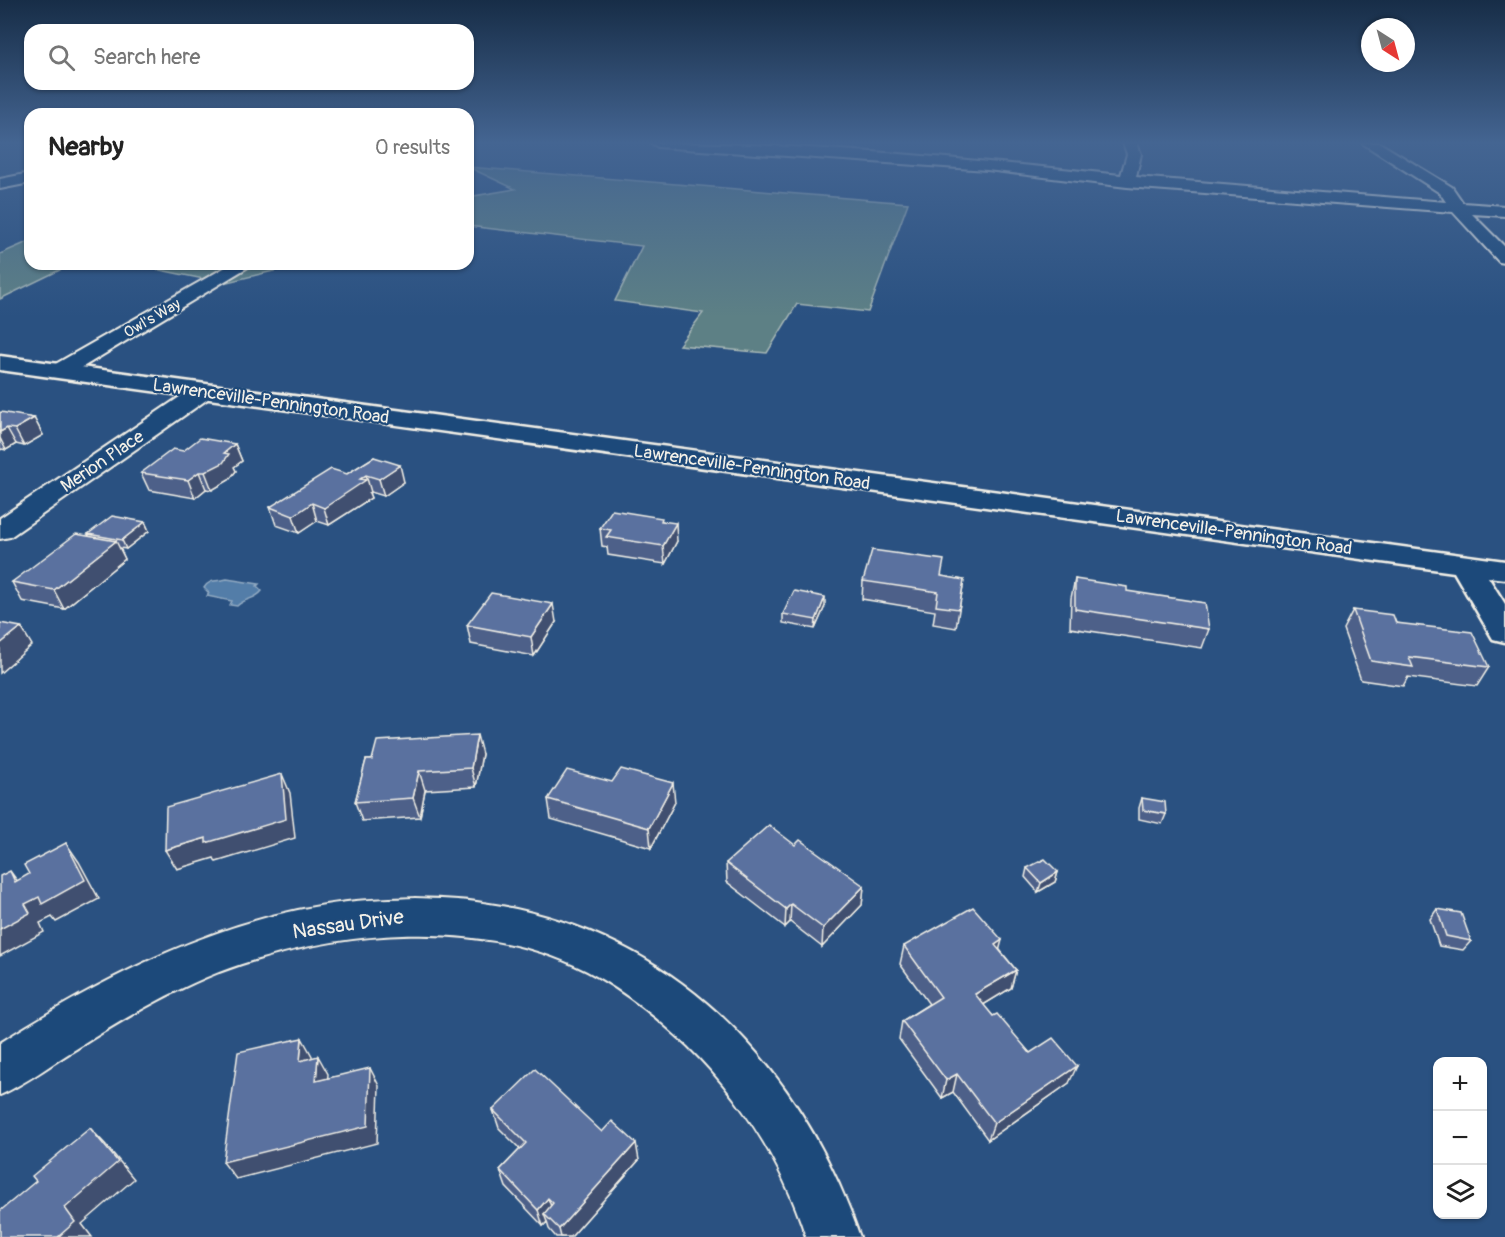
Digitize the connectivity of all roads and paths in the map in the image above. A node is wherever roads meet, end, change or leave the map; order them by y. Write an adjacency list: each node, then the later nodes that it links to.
1 (1365, 201): 3 (street)
2 (1453, 201): 3 (street)
3 (1458, 208): 4 (street); 5 (street)
4 (1505, 211)
5 (1505, 258)
6 (234, 270): 8 (street, Owl's Way)
7 (0, 363): 8 (street, Lawrenceville-Pennington Road)
8 (60, 372): 9 (street, Lawrenceville-Pennington Road)
9 (204, 391): 10 (street, Merion Place); 11 (street, Lawrenceville-Pennington Road)
10 (0, 531)
11 (1466, 565): 12 (street, Lawrenceville-Pennington Road); 13 (street)
12 (1505, 570)
13 (1505, 631)
14 (0, 1071): 15 (street, Nassau Drive)
15 (833, 1237)

